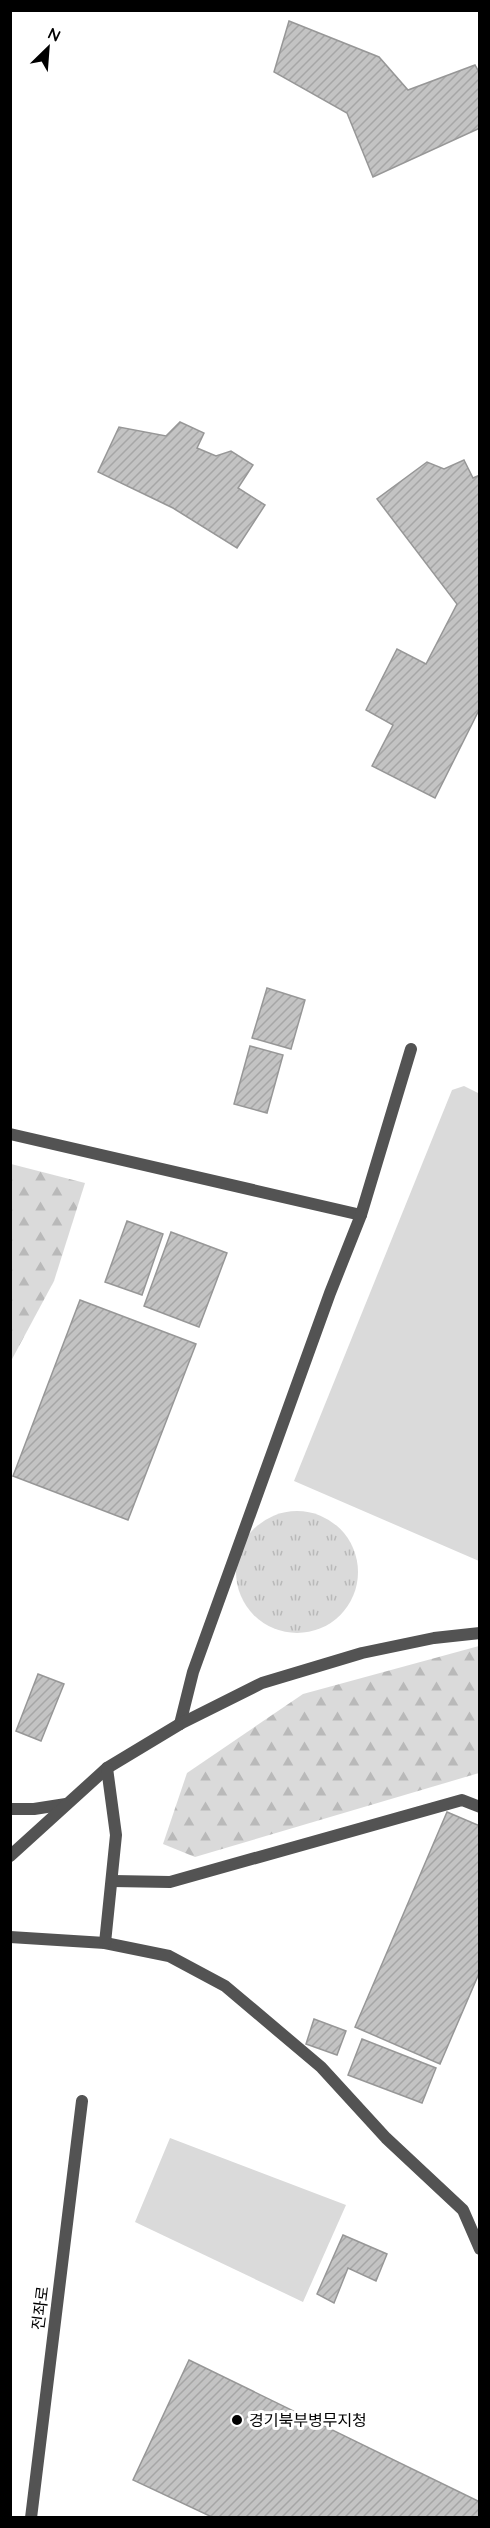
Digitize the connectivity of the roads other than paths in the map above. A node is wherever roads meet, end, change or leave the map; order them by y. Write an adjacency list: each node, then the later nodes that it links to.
1 (411, 1049): 3 (street)
2 (10, 1134): 3 (street)
3 (361, 1215): 5 (street)
4 (480, 1633): 5 (street)
5 (180, 1724): 6 (street)
6 (107, 1768): 7 (street); 11 (street)
7 (67, 1804): 9 (street); 10 (street)
8 (480, 1807): 11 (street)
9 (10, 1809)
10 (10, 1856)
11 (113, 1881): 13 (street)
12 (10, 1937): 13 (street)
13 (105, 1943): 15 (street)
14 (82, 2102): 16 (street, 전좌로)
15 (480, 2249)
16 (32, 2517)

